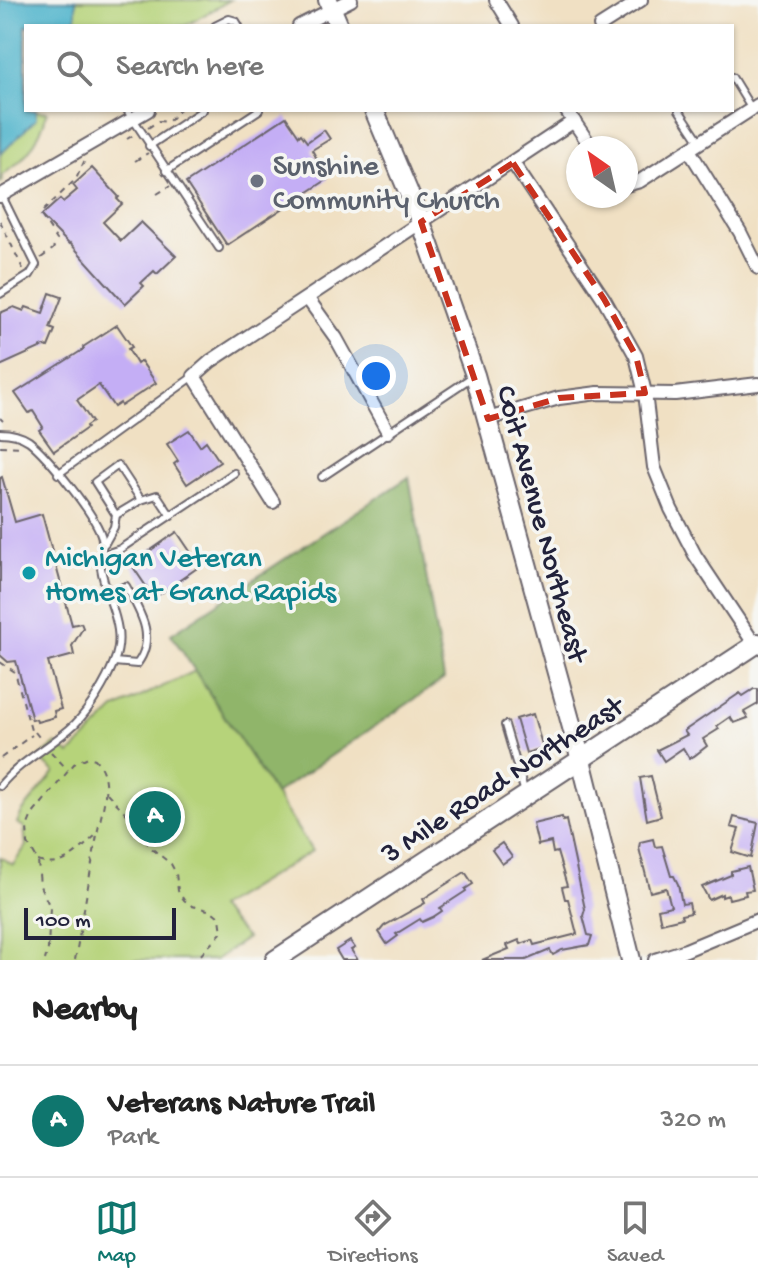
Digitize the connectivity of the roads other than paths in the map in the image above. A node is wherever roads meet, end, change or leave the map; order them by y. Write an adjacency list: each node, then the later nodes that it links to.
1 (351, 0): 4 (street)
2 (496, 0): 8 (street)
3 (641, 0): 9 (street)
4 (333, 12): 7 (street)
5 (219, 24): 6 (lane)
6 (238, 24)
7 (304, 24)
8 (511, 24)
9 (603, 24)
10 (734, 80): 11 (lane)
11 (755, 107): 19 (street)
12 (200, 112): 20 (lane)
13 (256, 112): 22 (lane)
14 (375, 112): 25 (main road, Coit Avenue Northeast)
15 (680, 112): 19 (lane)
16 (130, 115): 20 (lane); 24 (street)
17 (570, 116): 18 (street); 21 (street)
18 (584, 136)
19 (695, 147): 23 (street); 27 (street)
20 (151, 148): 22 (lane)
21 (513, 163): 25 (street); 33 (street)
22 (166, 171): 26 (lane)
23 (638, 182)
24 (0, 195): 28 (lane)
25 (421, 222): 29 (street); 30 (main road, Coit Avenue Northeast)
26 (219, 248)
27 (758, 268)
28 (0, 294)
29 (308, 299): 31 (street); 35 (street)
30 (475, 375): 34 (main road, Coit Avenue Northeast); 35 (lane)
31 (194, 376): 38 (lane); 41 (street)
32 (758, 384): 33 (street)
33 (645, 393): 34 (street); 47 (street)
34 (488, 419): 50 (main road, Coit Avenue Northeast)
35 (388, 432): 39 (lane)
36 (0, 433): 38 (lane)
37 (234, 473): 43 (lane)
38 (58, 474): 44 (lane)
39 (322, 477)
40 (141, 500): 42 (lane); 42 (lane); 43 (lane)
41 (273, 502)
42 (116, 515): 44 (lane)
43 (171, 516): 45 (lane)
44 (103, 546): 45 (lane)
45 (100, 556): 46 (lane)
46 (108, 593): 48 (lane); 48 (lane)
47 (756, 644): 50 (main road, 3 Mile Road Northeast)
48 (114, 662): 51 (lane)
49 (505, 725): 52 (lane)
50 (581, 760): 52 (main road, 3 Mile Road Northeast); 56 (main road, Coit Avenue Northeast)
51 (0, 786)
52 (525, 796): 54 (main road, 3 Mile Road Northeast)
53 (758, 920): 57 (street)
54 (298, 953): 55 (main road, 3 Mile Road Northeast)
55 (275, 960)
56 (631, 960)
57 (655, 960)

